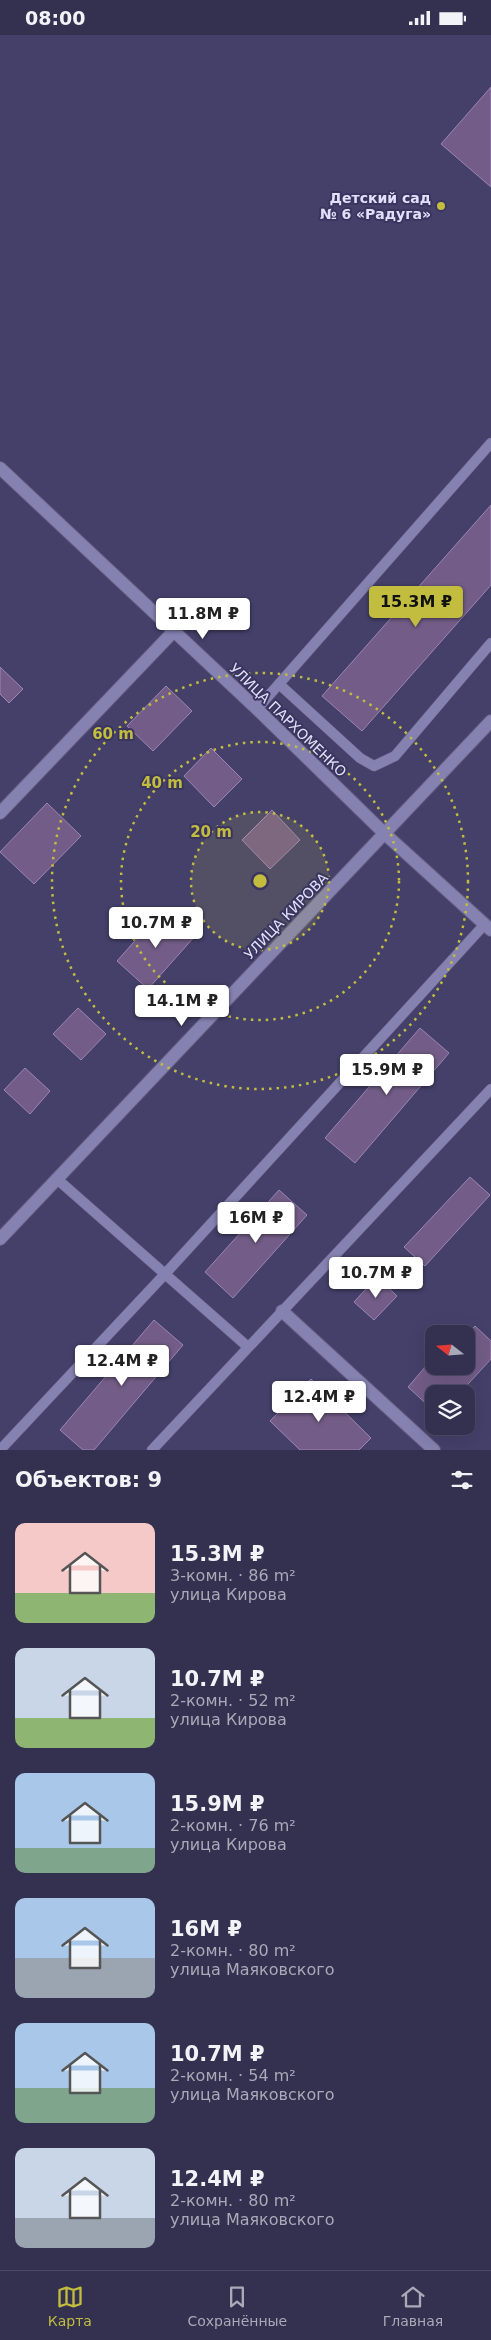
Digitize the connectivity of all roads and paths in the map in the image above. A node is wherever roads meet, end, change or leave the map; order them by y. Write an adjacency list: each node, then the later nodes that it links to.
1 (491, 443): 5 (lane)
2 (1, 471): 3 (street, УЛИЦА ПАРХОМЕНКО)
3 (174, 631): 6 (street, УЛИЦА ПАРХОМЕНКО); 8 (street)
4 (491, 643): 5 (lane)
5 (279, 684): 6 (lane)
6 (257, 709): 9 (street, УЛИЦА ПАРХОМЕНКО)
7 (491, 721): 9 (street, УЛИЦА КИРОВА)
8 (0, 813)
9 (384, 834): 10 (street, УЛИЦА ПАРХОМЕНКО); 12 (street, УЛИЦА КИРОВА)
10 (488, 927): 14 (lane)
11 (491, 1089): 15 (lane)
12 (57, 1179): 13 (street, УЛИЦА КИРОВА); 14 (lane)
13 (0, 1239)
14 (165, 1274): 16 (lane); 17 (lane)
15 (282, 1311): 16 (lane); 19 (street)
16 (248, 1347): 18 (lane)
17 (0, 1450)
18 (152, 1450)
19 (434, 1450)

